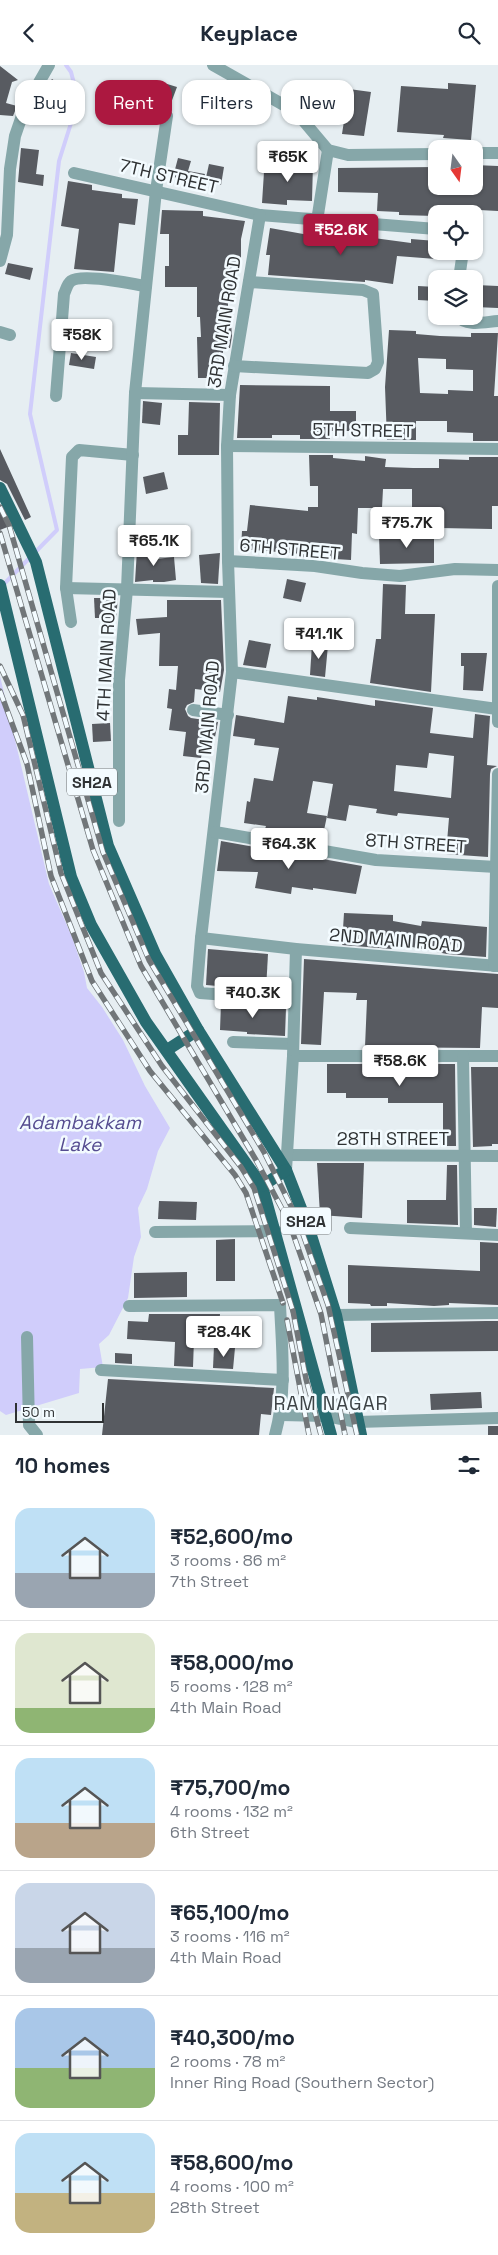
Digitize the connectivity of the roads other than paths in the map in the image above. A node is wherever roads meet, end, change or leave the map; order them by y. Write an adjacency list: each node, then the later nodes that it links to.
1 (49, 65): 13 (street)
2 (214, 65): 4 (street)
3 (166, 125): 9 (street, 4TH MAIN ROAD)
4 (328, 150): 7 (street); 11 (street)
5 (483, 153): 6 (street)
6 (498, 153)
7 (428, 154)
8 (74, 173): 9 (street, 7TH STREET)
9 (156, 191): 10 (street, 7TH STREET); 15 (street, 4TH MAIN ROAD)
10 (260, 215): 11 (street, 7TH STREET); 14 (street, 3RD MAIN ROAD)
11 (317, 221): 12 (street, 7TH STREET)
12 (428, 228)
13 (0, 261)
14 (249, 282): 18 (street, 3RD MAIN ROAD); 18 (street)
15 (146, 286): 19 (street, 4TH MAIN ROAD); 21 (street)
16 (498, 321): 17 (street)
17 (483, 322)
18 (234, 366): 20 (street, 3RD MAIN ROAD)
19 (135, 393): 20 (street); 24 (street, 4TH MAIN ROAD)
20 (230, 395): 22 (street, 3RD MAIN ROAD)
21 (56, 396)
22 (227, 446): 23 (street, 5TH STREET); 26 (street, 3RD MAIN ROAD)
23 (498, 449)
24 (132, 455): 30 (street); 31 (street, 4TH MAIN ROAD)
25 (0, 488): 49 (main road, SH2A)
26 (228, 561): 27 (street, 6TH STREET); 32 (street, 3RD MAIN ROAD)
27 (498, 570)
28 (0, 585): 51 (main road, SH2A)
29 (498, 586): 33 (street)
30 (66, 588): 31 (street); 34 (street)
31 (127, 589): 32 (street); 41 (street, 4TH MAIN ROAD)
32 (228, 592): 35 (street, 3RD MAIN ROAD)
33 (497, 617): 36 (street)
34 (71, 623)
35 (232, 672): 36 (street); 38 (street, 3RD MAIN ROAD)
36 (497, 709): 39 (street)
37 (193, 710): 38 (street)
38 (228, 715): 42 (street, 3RD MAIN ROAD)
39 (498, 722)
40 (498, 775): 43 (street, 2ND MAIN ROAD)
41 (119, 821)
42 (215, 832): 44 (street, 8TH STREET); 45 (street, 3RD MAIN ROAD)
43 (497, 833): 44 (street, 2ND MAIN ROAD)
44 (496, 867): 47 (street, 2ND MAIN ROAD)
45 (201, 938): 46 (street); 48 (street, 3RD MAIN ROAD)
46 (296, 949): 47 (street, 2ND MAIN ROAD); 48 (street)
47 (496, 966)
48 (294, 1000): 52 (street)
49 (198, 1030): 51 (main road); 58 (main road, SH2A)
50 (233, 1042): 52 (street)
51 (167, 1050): 59 (main road, SH2A)
52 (293, 1050): 53 (street); 55 (street)
53 (463, 1056): 54 (street); 56 (street)
54 (498, 1056)
55 (287, 1155): 56 (street, 28TH STREET); 58 (street)
56 (465, 1156): 57 (street, 28TH STREET); 63 (street)
57 (498, 1156)
58 (286, 1170): 59 (main road); 67 (main road, SH2A)
59 (262, 1186): 61 (main road, SH2A)
60 (350, 1228): 63 (street)
61 (276, 1231): 62 (street); 72 (main road, SH2A)
62 (155, 1232)
63 (466, 1233): 64 (street)
64 (498, 1235)
65 (130, 1306): 70 (street)
66 (498, 1313): 67 (street)
67 (336, 1315): 74 (main road, SH2A)
68 (27, 1337): 75 (street)
69 (101, 1370): 70 (street)
70 (283, 1381): 71 (street)
71 (281, 1415): 72 (street); 76 (street)
72 (326, 1416): 74 (street); 77 (main road, SH2A)
73 (498, 1418): 74 (street)
74 (357, 1422): 78 (main road, SH2A)
75 (37, 1435)
76 (275, 1435)
77 (331, 1435)
78 (360, 1435)

